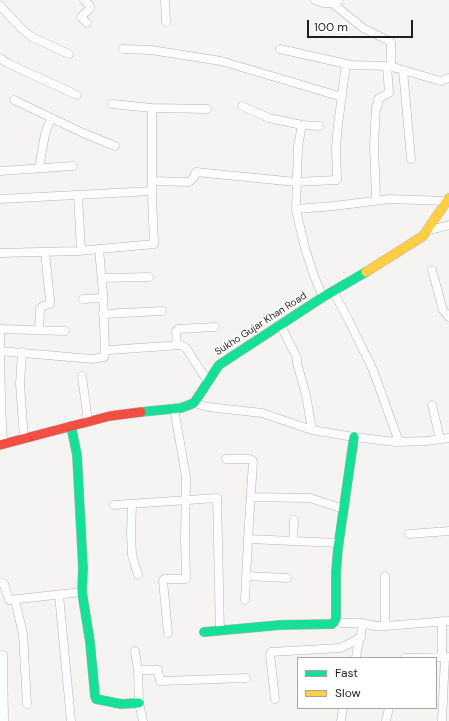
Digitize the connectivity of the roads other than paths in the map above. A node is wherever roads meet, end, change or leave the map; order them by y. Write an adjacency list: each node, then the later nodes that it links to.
1 (84, 0): 7 (street)
2 (165, 0): 6 (street)
3 (315, 0): 4 (street)
4 (336, 2): 13 (street)
5 (0, 6): 10 (street)
6 (166, 22)
7 (87, 23)
8 (122, 49): 17 (street)
9 (280, 49): 12 (street)
10 (69, 54)
11 (0, 58): 16 (street)
12 (346, 64): 13 (street); 17 (street)
13 (389, 67): 14 (street); 37 (street)
14 (403, 70): 15 (street); 27 (street)
15 (449, 78)
16 (77, 95)
17 (342, 97): 32 (street)
18 (14, 100): 23 (street)
19 (112, 104): 21 (street)
20 (242, 106): 24 (street)
21 (152, 108): 22 (street); 31 (street)
22 (207, 109)
23 (51, 118): 26 (street); 29 (street)
24 (302, 125): 25 (street); 32 (street)
25 (319, 126)
26 (115, 146)
27 (411, 159)
28 (73, 166): 29 (street)
29 (39, 168): 30 (street)
30 (0, 170)
31 (152, 181): 32 (street); 33 (street)
32 (296, 182): 38 (street)
33 (152, 191): 34 (street); 41 (street)
34 (78, 195): 35 (street); 42 (street)
35 (0, 199)
36 (448, 199): 37 (street); 40 (street, Sukho Gujar Khan Road)
37 (376, 200): 38 (street)
38 (296, 209): 49 (street)
39 (449, 225): 40 (street)
40 (426, 231): 48 (street, Sukho Gujar Khan Road)
41 (99, 249): 42 (street); 47 (street)
42 (81, 250): 43 (street)
43 (45, 252): 44 (street); 58 (street)
44 (0, 253)
45 (432, 270): 54 (street)
46 (149, 277): 47 (street)
47 (102, 278): 50 (street)
48 (333, 291): 49 (street, Sukho Gujar Khan Road); 78 (street)
49 (323, 297): 55 (street, Sukho Gujar Khan Road)
50 (103, 298): 51 (street); 53 (street)
51 (83, 299)
52 (162, 311): 53 (street)
53 (104, 314): 64 (street)
54 (449, 317)
55 (280, 324): 67 (street, Sukho Gujar Khan Road); 73 (street)
56 (215, 327): 61 (street)
57 (0, 329): 58 (street)
58 (39, 330): 59 (street)
59 (65, 331)
60 (0, 334): 62 (street)
61 (177, 345): 64 (street); 67 (street)
62 (0, 351): 63 (street); 65 (street)
63 (22, 352): 64 (street); 76 (street)
64 (105, 352)
65 (1, 374): 79 (street)
66 (82, 376): 71 (street)
67 (208, 382): 68 (street, Sukho Gujar Khan Road)
68 (194, 403): 70 (street); 73 (street)
69 (432, 405): 77 (street)
70 (174, 408): 71 (street); 82 (street)
71 (88, 422): 72 (street)
72 (71, 426): 76 (street); 97 (street)
73 (312, 430): 74 (street)
74 (354, 437): 78 (street); 85 (street)
75 (449, 438): 77 (street)
76 (24, 439): 79 (street)
77 (440, 440): 78 (street)
78 (400, 442)
79 (2, 445)
80 (226, 459): 81 (street)
81 (251, 497): 85 (street); 89 (street)
82 (185, 500): 83 (street); 105 (street); 107 (street)
83 (132, 504): 84 (street); 92 (street)
84 (114, 505)
85 (344, 509): 91 (street)
86 (294, 520): 90 (street)
87 (449, 531): 88 (street)
88 (409, 534)
89 (248, 540): 90 (street); 93 (street)
90 (293, 541): 91 (street)
91 (339, 543): 105 (street)
92 (138, 575)
93 (246, 576): 95 (street); 100 (street)
94 (385, 576): 104 (street)
95 (288, 578)
96 (0, 583): 99 (street)
97 (82, 592): 98 (street); 117 (street)
98 (59, 595): 99 (street); 122 (street)
99 (15, 600): 118 (street)
100 (245, 600)
101 (446, 621): 104 (street); 112 (street)
102 (342, 623): 103 (street)
103 (362, 623): 104 (street); 108 (street)
104 (386, 626)
105 (220, 630): 106 (street)
106 (204, 632)
107 (168, 633)
108 (361, 636): 111 (street); 116 (street)
109 (135, 651): 113 (street)
110 (3, 655): 121 (street)
111 (356, 657)
112 (445, 657): 115 (street)
113 (138, 670): 114 (street); 117 (street)
114 (246, 678)
115 (443, 688): 126 (street)
116 (275, 699)
117 (139, 703): 123 (street)
118 (28, 704)
119 (343, 709): 124 (street)
120 (389, 709): 125 (street)
121 (4, 721)
122 (71, 721)
123 (143, 721)
124 (341, 721)
125 (386, 721)
126 (442, 721)

